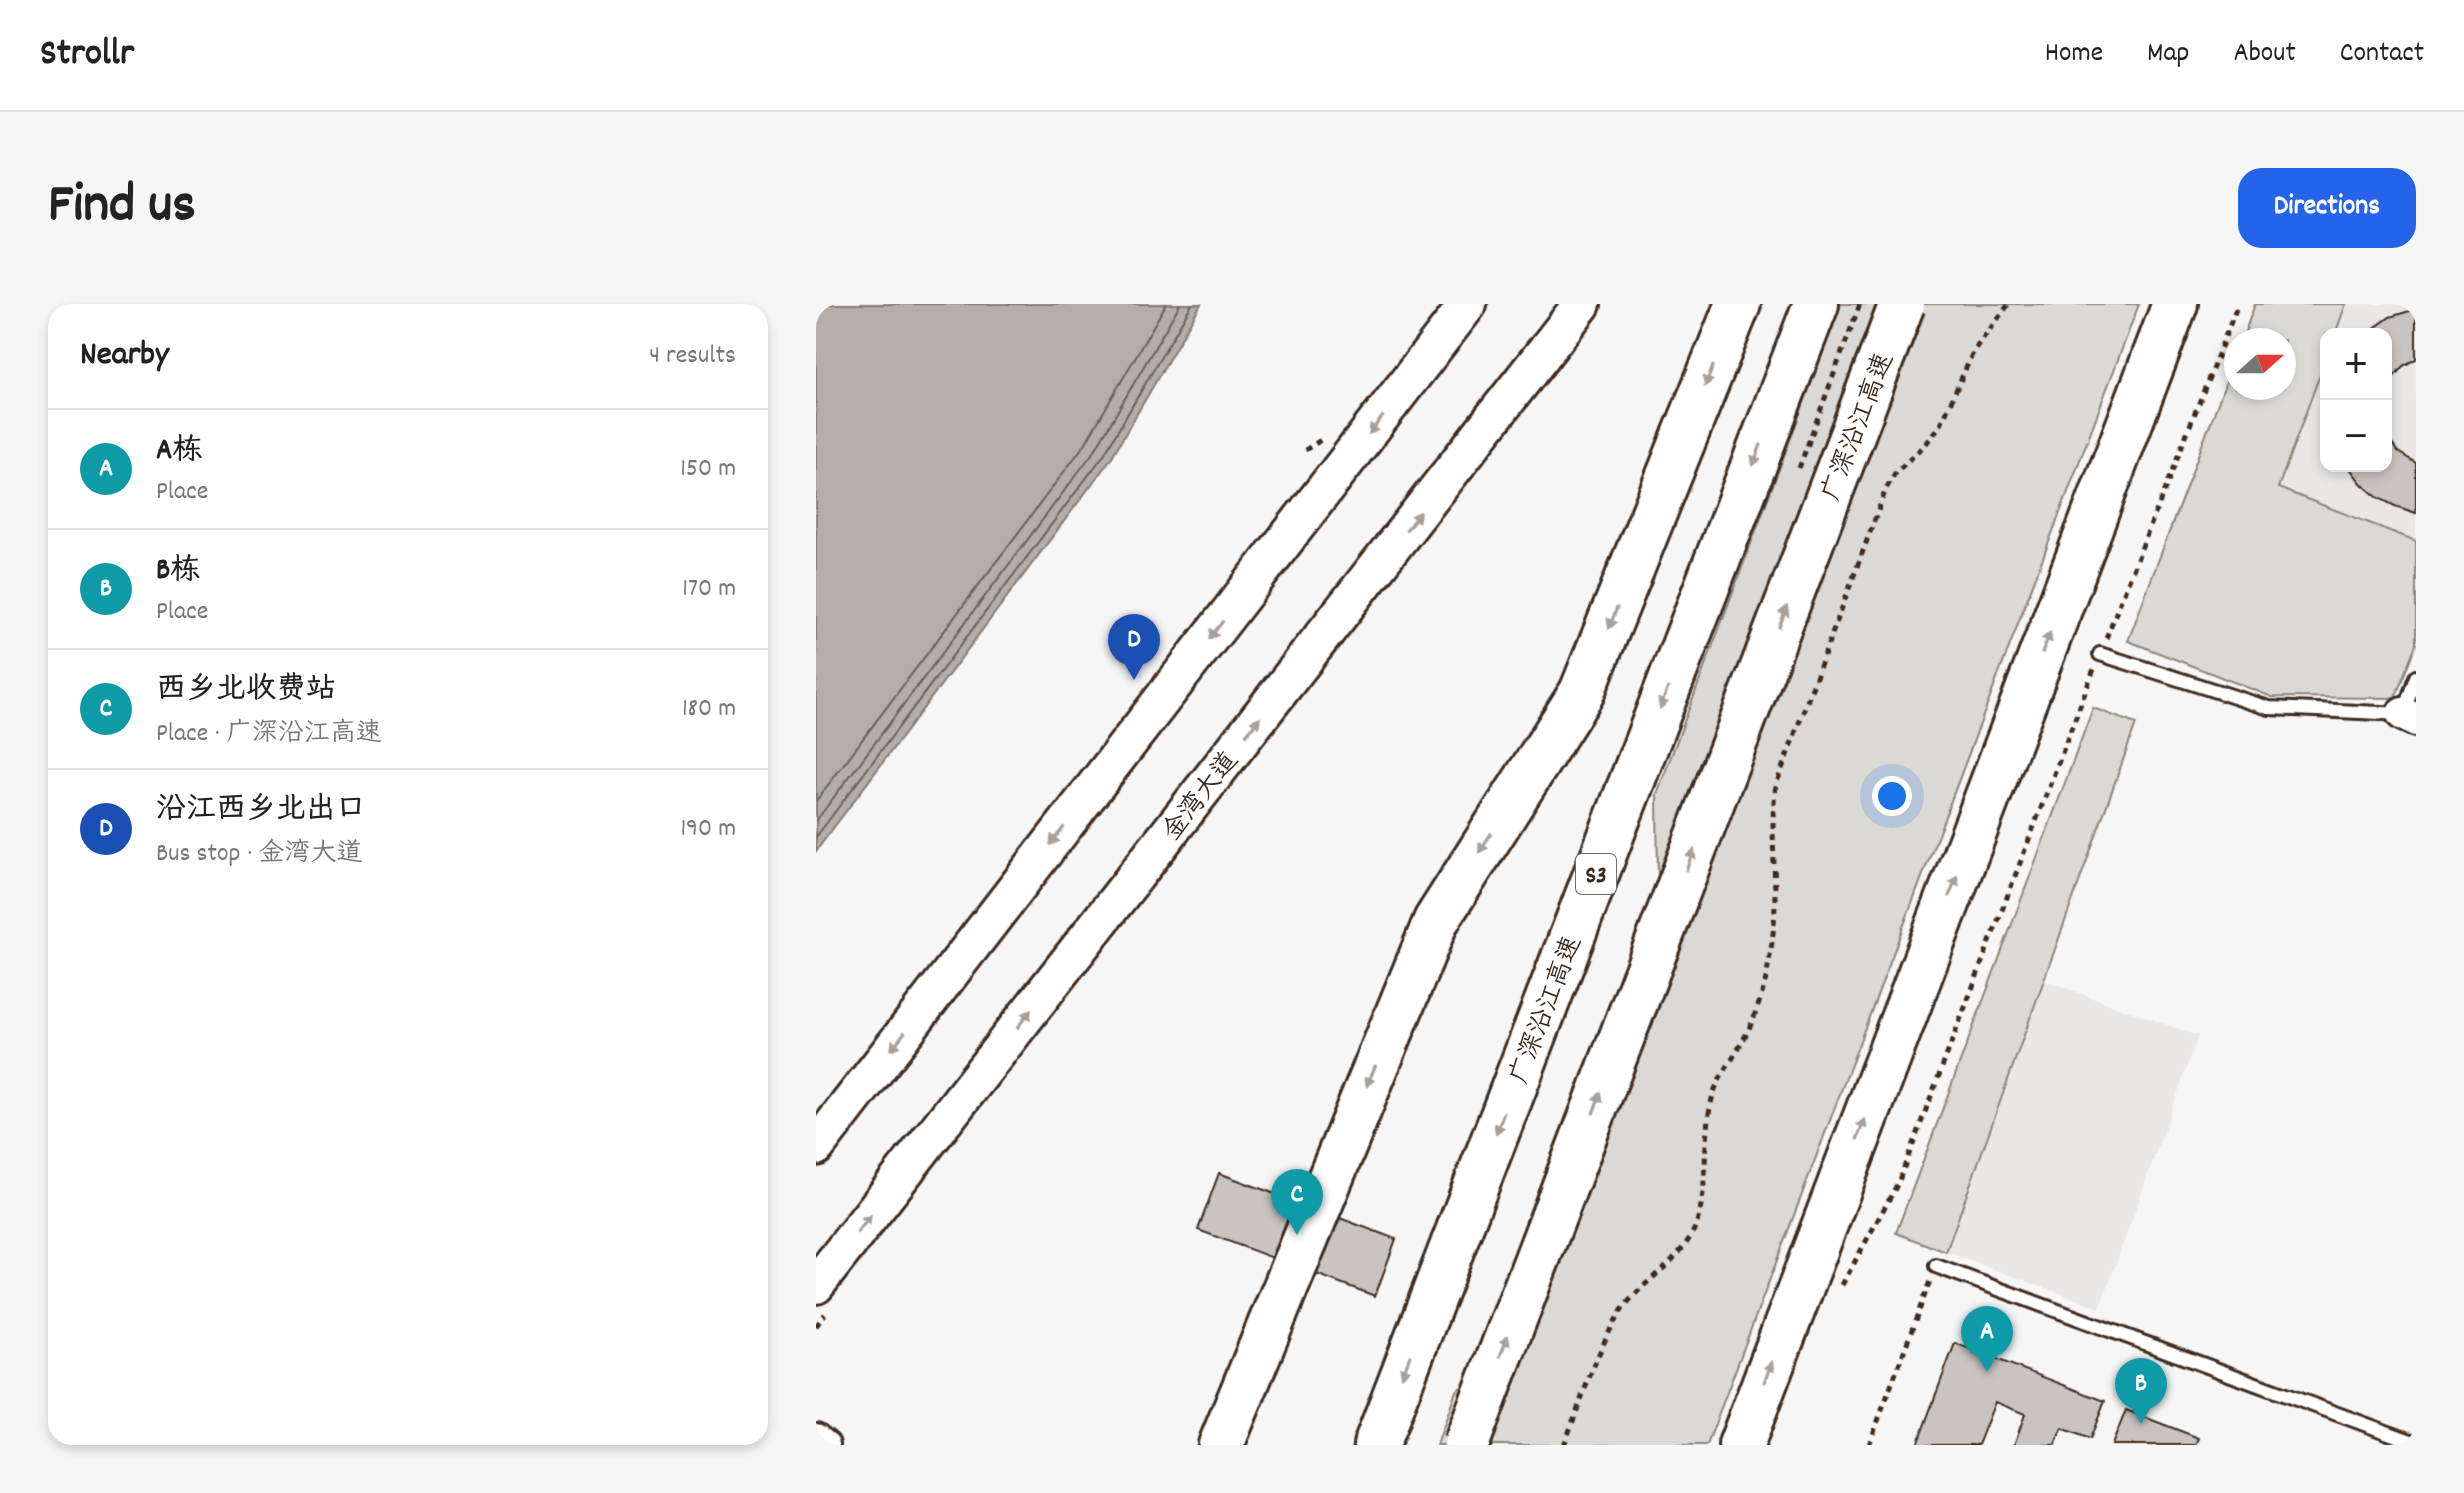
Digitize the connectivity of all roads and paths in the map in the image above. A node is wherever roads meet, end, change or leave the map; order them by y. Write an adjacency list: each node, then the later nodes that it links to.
1 (1468, 304): 12 (main road, one-way to 12)
2 (1582, 304): 14 (main road, 金湾大道, one-way to 2)
3 (1738, 304): 19 (highway, one-way to 19)
4 (1816, 304): 20 (highway, 广深沿江高速 / S3, one-way to 20)
5 (1902, 304): 21 (highway, 广深沿江高速, one-way to 5, bridge)
6 (2009, 304): 22 (path)
7 (2175, 304): 23 (highway, one-way to 7)
8 (2238, 304): 9 (path)
9 (2100, 654): 11 (lane); 15 (path)
10 (2416, 677): 11 (lane)
11 (2409, 717)
12 (816, 1147)
13 (1936, 1266): 17 (lane); 24 (path)
14 (816, 1285)
15 (1837, 1298)
16 (816, 1437): 18 (street)
17 (2416, 1443)
18 (826, 1445)
19 (1221, 1445)
20 (1376, 1445)
21 (1466, 1445)
22 (1564, 1445)
23 (1741, 1445)
24 (1869, 1445)

